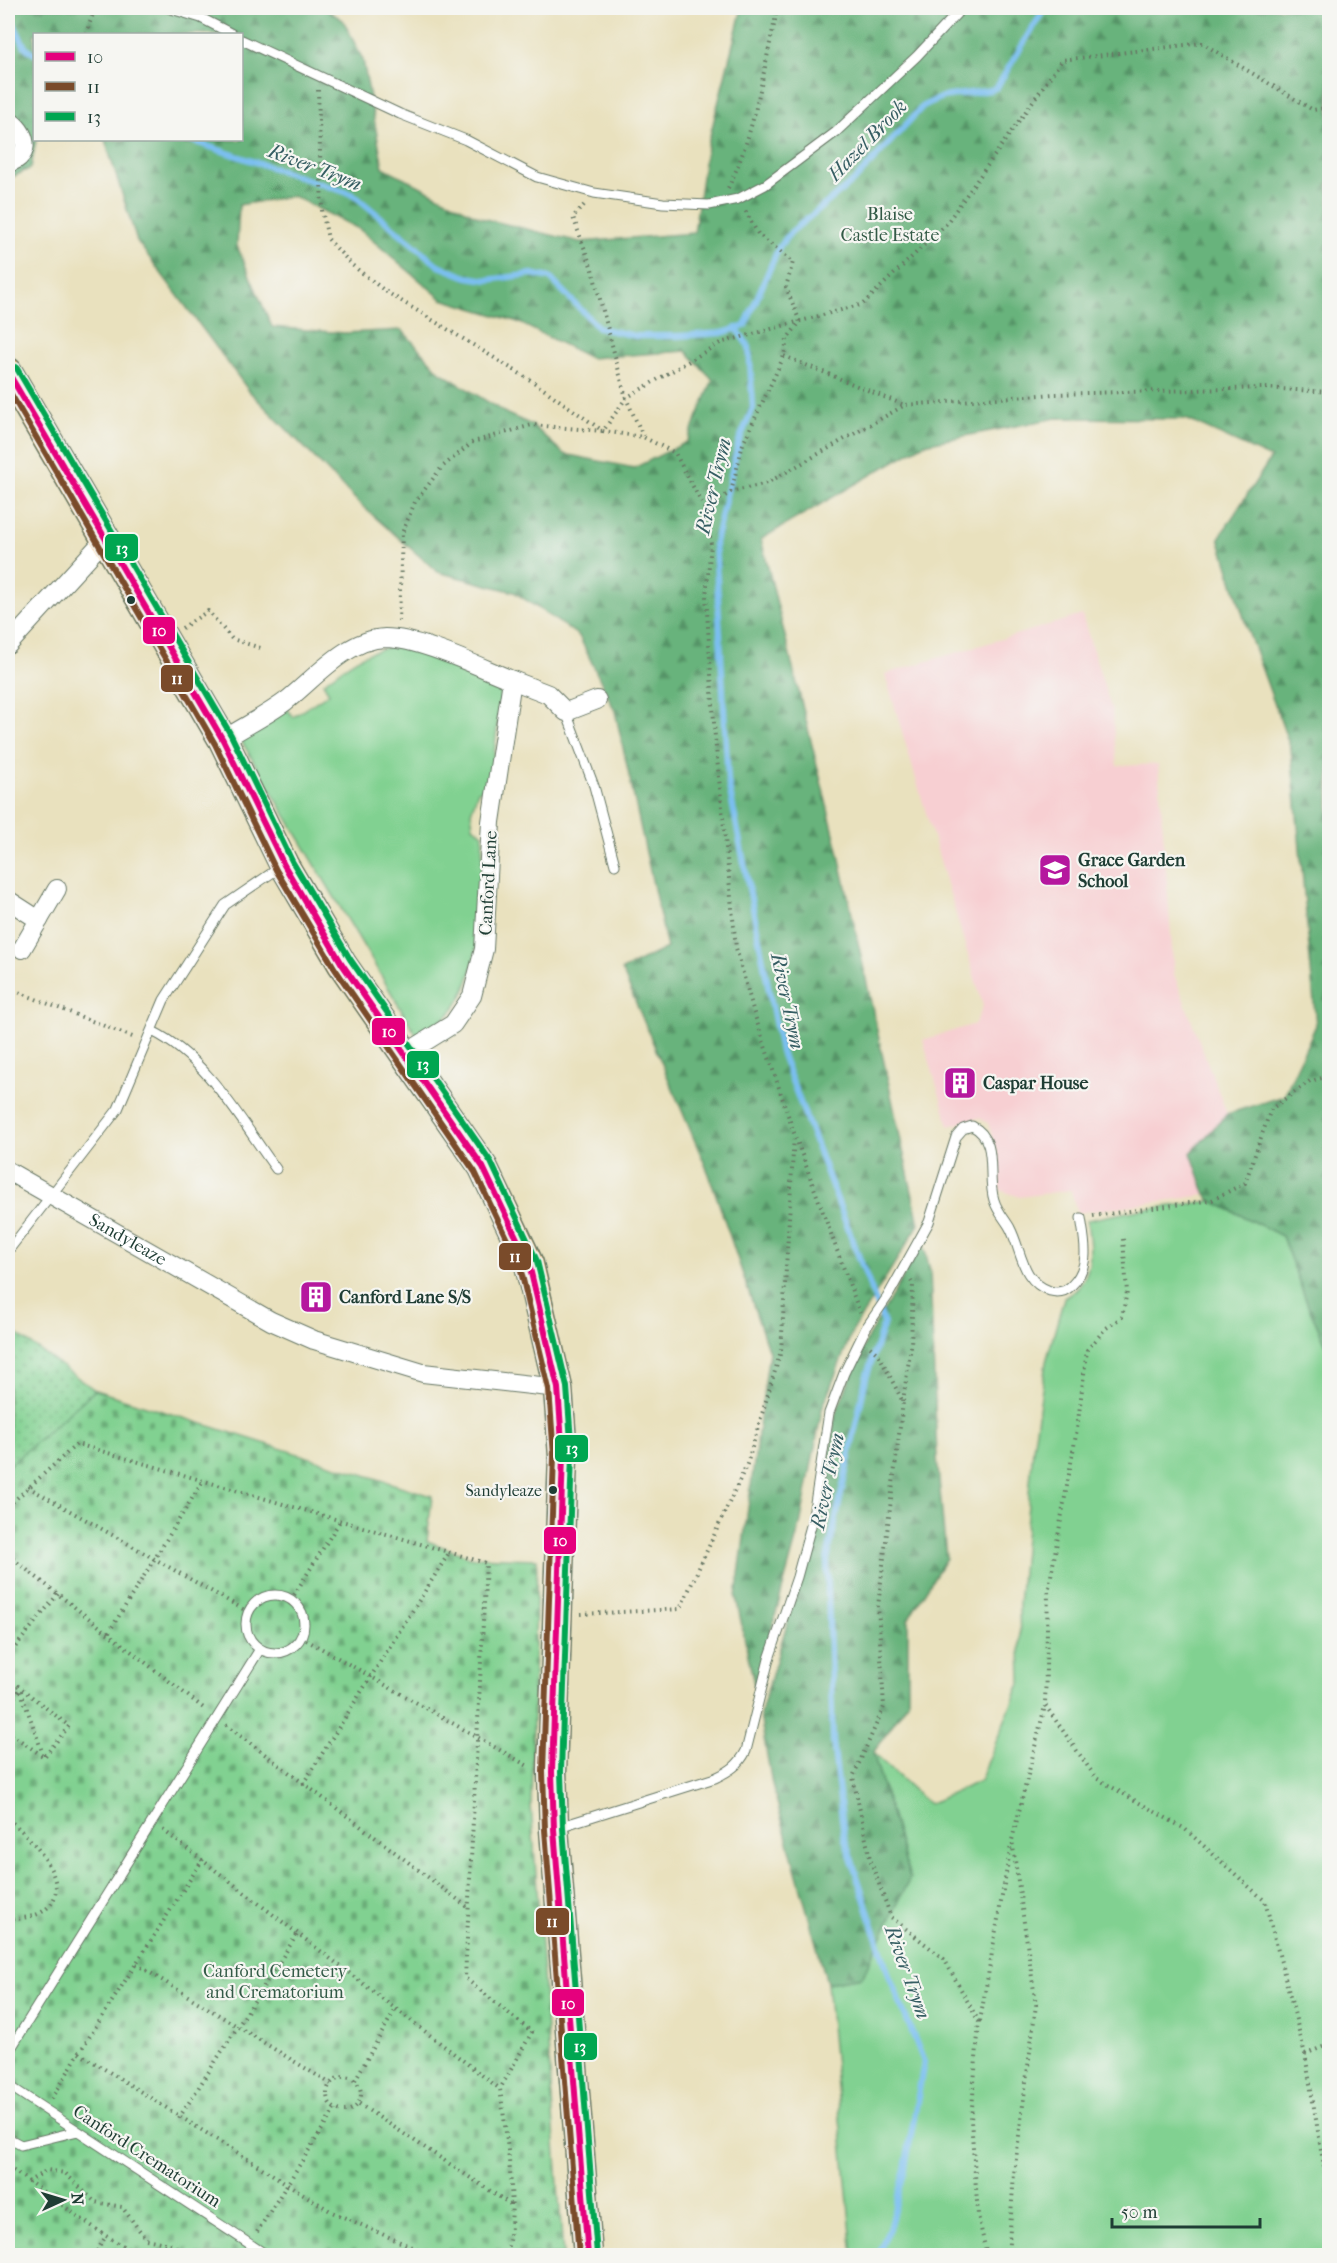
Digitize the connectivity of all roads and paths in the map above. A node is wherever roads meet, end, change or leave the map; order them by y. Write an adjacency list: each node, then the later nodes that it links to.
1 (95, 8): 5 (path)
2 (168, 8): 6 (lane)
3 (778, 8): 14 (path)
4 (962, 8): 13 (lane)
5 (86, 33)
6 (230, 33)
7 (243, 40): 8 (lane)
8 (326, 81): 12 (lane); 21 (path)
9 (1329, 106): 15 (path)
10 (8, 120): 11 (street)
11 (8, 163)
12 (594, 193): 14 (lane); 19 (path)
13 (738, 200): 14 (lane); 15 (path)
14 (717, 203)
15 (800, 322): 16 (path); 19 (path)
16 (784, 356): 20 (path); 23 (path)
17 (8, 372): 25 (main road)
18 (1329, 392): 20 (path)
19 (626, 398): 21 (path); 22 (path)
20 (905, 405): 23 (path)
21 (603, 431): 22 (path); 26 (path)
22 (644, 437): 24 (path)
23 (731, 492): 24 (path)
24 (705, 509): 45 (path)
25 (104, 540): 27 (main road); 28 (street)
26 (398, 639): 30 (street); 33 (street)
27 (164, 640): 29 (path); 33 (main road)
28 (8, 645)
29 (264, 649)
30 (512, 680): 32 (street); 43 (street, Canford Lane)
31 (597, 700): 32 (street)
32 (566, 712): 35 (lane)
33 (223, 740): 34 (main road)
34 (285, 865): 41 (lane); 43 (main road)
35 (615, 865)
36 (57, 889): 38 (street)
37 (8, 900): 38 (street)
38 (39, 920): 39 (street)
39 (22, 949)
40 (8, 988): 42 (path)
41 (152, 1031): 42 (lane); 46 (lane)
42 (148, 1042): 48 (lane)
43 (405, 1054): 55 (main road)
44 (1329, 1076): 49 (path)
45 (794, 1133): 53 (path); 67 (path)
46 (276, 1169)
47 (8, 1171): 48 (street, Sandyleaze)
48 (50, 1196): 51 (lane); 55 (street, Sandyleaze)
49 (1081, 1218): 52 (lane)
50 (1123, 1239): 75 (path)
51 (8, 1251)
52 (903, 1269): 53 (lane); 56 (path)
53 (866, 1328): 85 (lane)
54 (879, 1355): 56 (path)
55 (558, 1388): 67 (main road)
56 (903, 1402): 93 (path)
57 (203, 1481): 58 (path); 60 (path); 63 (path)
58 (28, 1487): 59 (path); 63 (path)
59 (8, 1506)
60 (340, 1521): 61 (path); 65 (path)
61 (449, 1553): 73 (path); 79 (path)
62 (8, 1555): 64 (path)
63 (154, 1560): 66 (path); 68 (path)
64 (58, 1594): 68 (path); 71 (path)
65 (291, 1600): 66 (lane); 69 (lane)
66 (248, 1612): 70 (lane)
67 (559, 1615): 81 (main road)
68 (109, 1632): 77 (path)
69 (301, 1637): 70 (lane); 73 (path)
70 (260, 1649): 77 (lane)
71 (8, 1656)
72 (8, 1678): 74 (path)
73 (372, 1678): 79 (path); 82 (path)
74 (20, 1689): 76 (path); 80 (path); 80 (path)
75 (1045, 1705): 86 (path); 98 (path)
76 (8, 1707)
77 (217, 1719): 82 (path); 84 (lane)
78 (8, 1732): 80 (path)
79 (477, 1739): 81 (path); 88 (path)
80 (44, 1757)
81 (552, 1772): 85 (main road)
82 (303, 1784): 88 (path)
83 (8, 1819): 89 (path)
84 (153, 1822): 87 (path); 96 (lane)
85 (554, 1829): 122 (main road)
86 (1012, 1840): 93 (path); 124 (path)
87 (203, 1859): 90 (path); 91 (path)
88 (470, 1909): 102 (path)
89 (8, 1921)
90 (298, 1933): 92 (path); 94 (path)
91 (136, 1964): 94 (path); 97 (path)
92 (396, 2007): 99 (path); 102 (path)
93 (980, 2022): 123 (path)
94 (237, 2028): 100 (path); 106 (path)
95 (1329, 2044): 98 (path)
96 (8, 2053)
97 (79, 2053): 105 (path); 106 (path)
98 (1305, 2054): 112 (path)
99 (355, 2080): 100 (path); 103 (path)
100 (331, 2084): 104 (path)
101 (8, 2085): 105 (lane, Canford Crematorium)
102 (500, 2089): 113 (path)
103 (359, 2104): 104 (path); 113 (path)
104 (335, 2109): 111 (path)
105 (46, 2110): 107 (lane, Canford Crematorium)
106 (179, 2118): 111 (path)
107 (78, 2131): 108 (lane); 115 (lane, Canford Crematorium)
108 (8, 2138)
109 (8, 2167): 110 (path)
110 (28, 2182): 114 (path); 118 (path)
111 (288, 2186): 115 (path); 120 (path)
112 (1329, 2203)
113 (510, 2204): 121 (path)
114 (106, 2236): 116 (path); 117 (path)
115 (249, 2243): 119 (lane, Canford Crematorium)
116 (94, 2256)
117 (141, 2256)
118 (183, 2256)
119 (268, 2256)
120 (432, 2256)
121 (504, 2256)
122 (588, 2256)
123 (987, 2256)
124 (1008, 2256)

